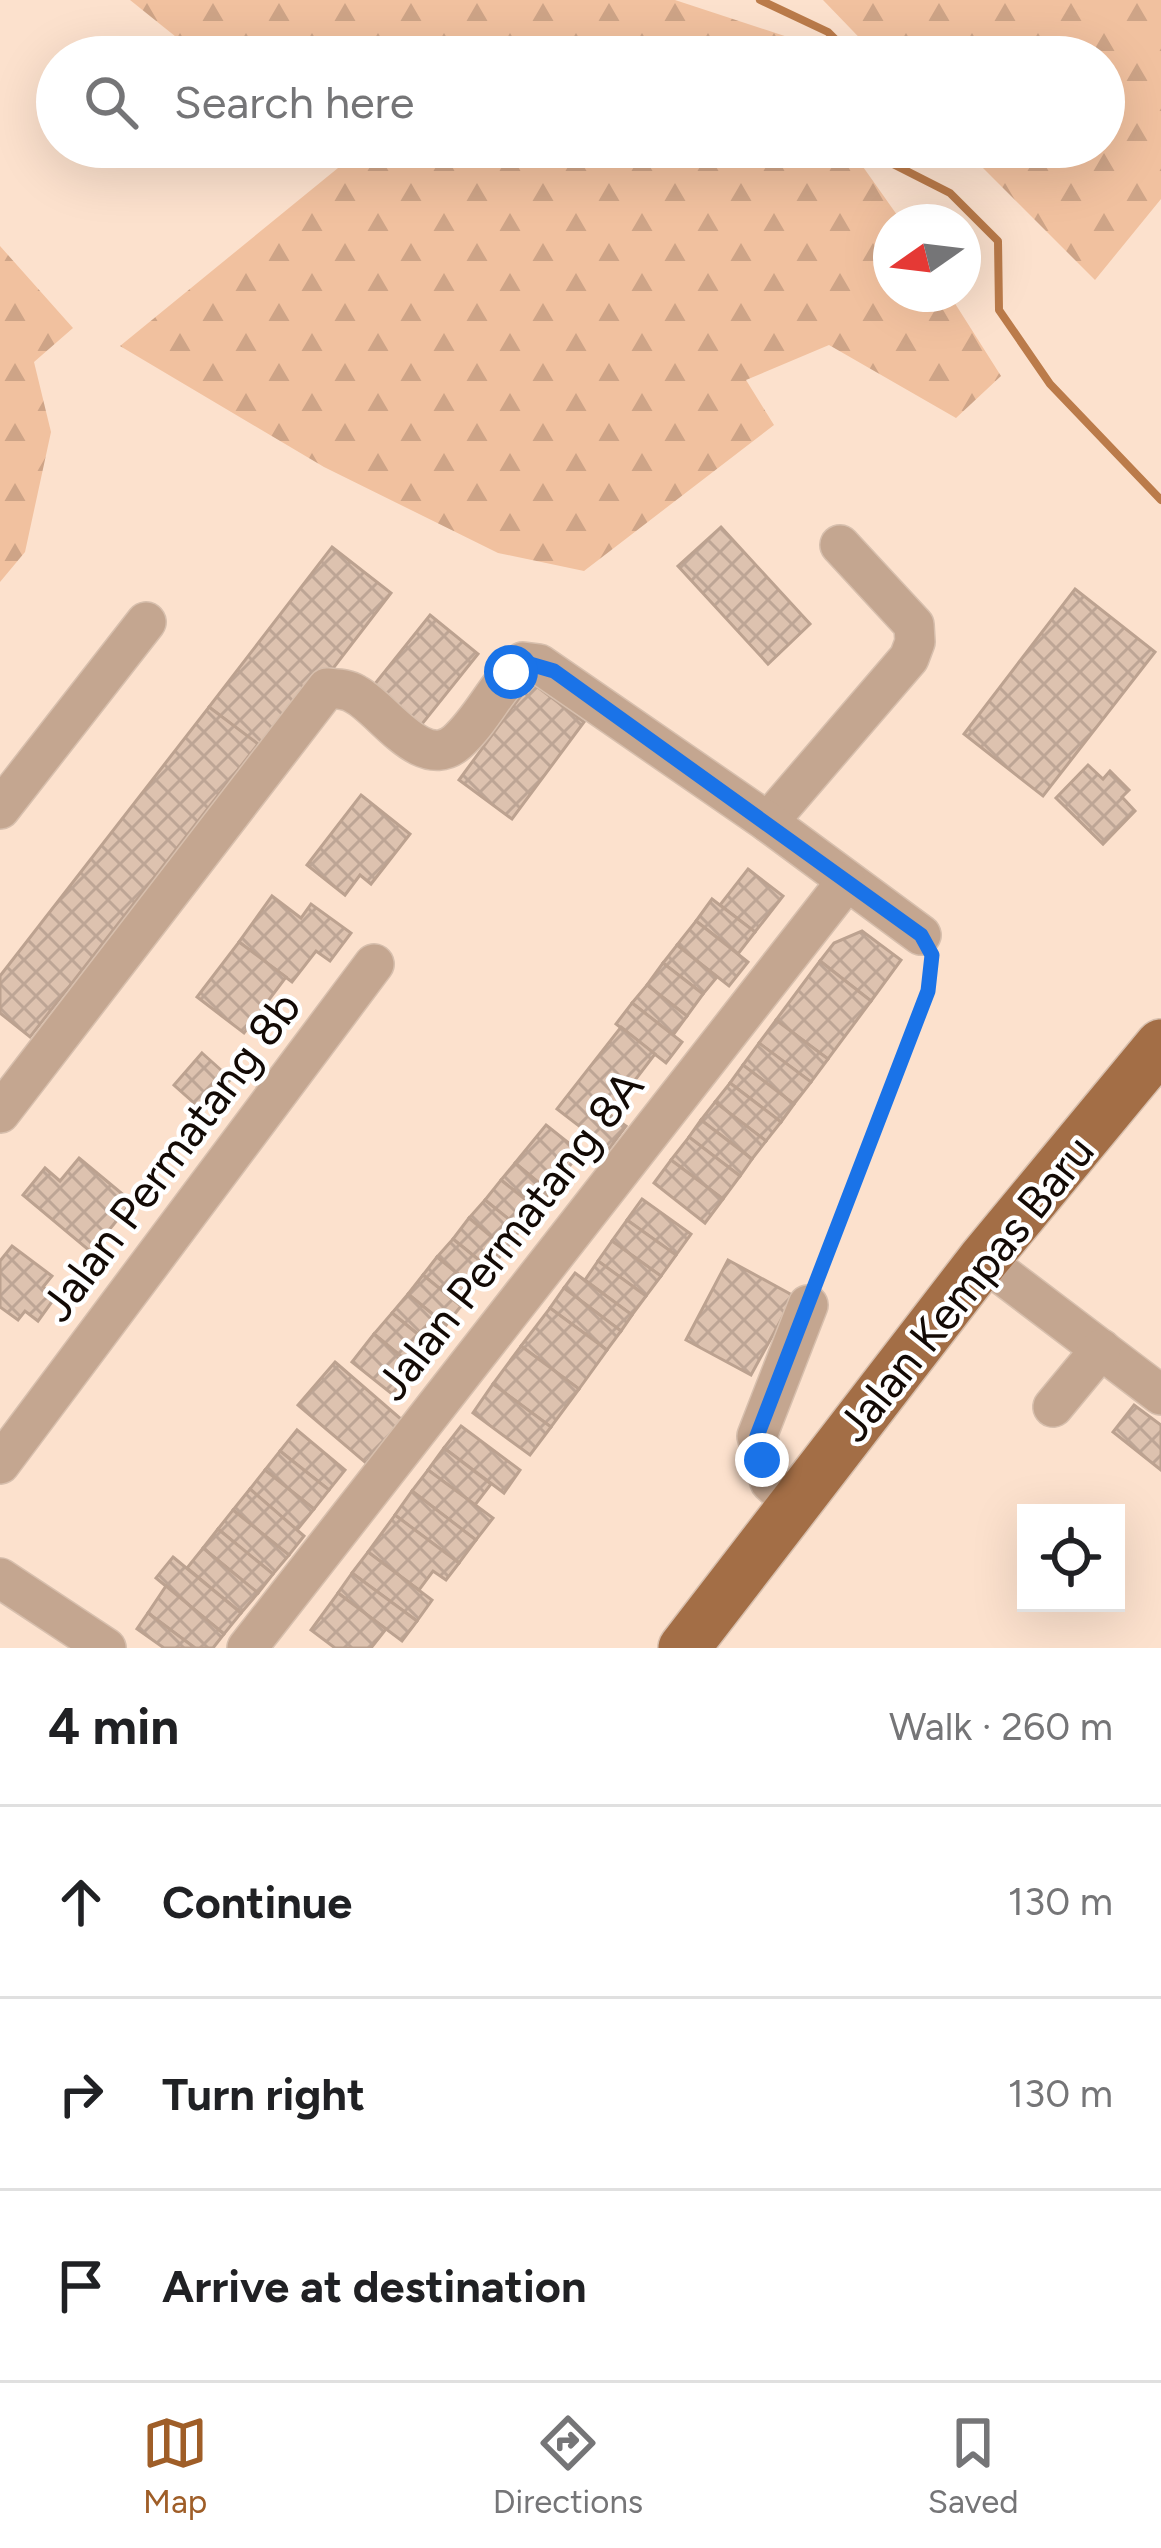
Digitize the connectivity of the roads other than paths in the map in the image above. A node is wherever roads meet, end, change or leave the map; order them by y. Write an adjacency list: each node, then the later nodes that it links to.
1 (840, 544): 4 (street)
2 (146, 622): 3 (street)
3 (0, 808)
4 (768, 822): 5 (street); 9 (street)
5 (846, 882): 6 (street); 19 (street, Jalan Permatang 8A)
6 (921, 935)
7 (374, 964): 15 (street, Jalan Permatang 8b)
8 (1157, 1058): 10 (main road, Jalan Kempas Baru)
9 (0, 1113)
10 (983, 1260): 12 (street); 16 (main road, Jalan Kempas Baru)
11 (808, 1305): 16 (street)
12 (1101, 1349): 13 (street); 14 (street)
13 (1161, 1395)
14 (1053, 1407)
15 (0, 1464)
16 (794, 1504): 20 (main road, Jalan Kempas Baru)
17 (0, 1578): 18 (street)
18 (106, 1648)
19 (247, 1648)
20 (684, 1648)

